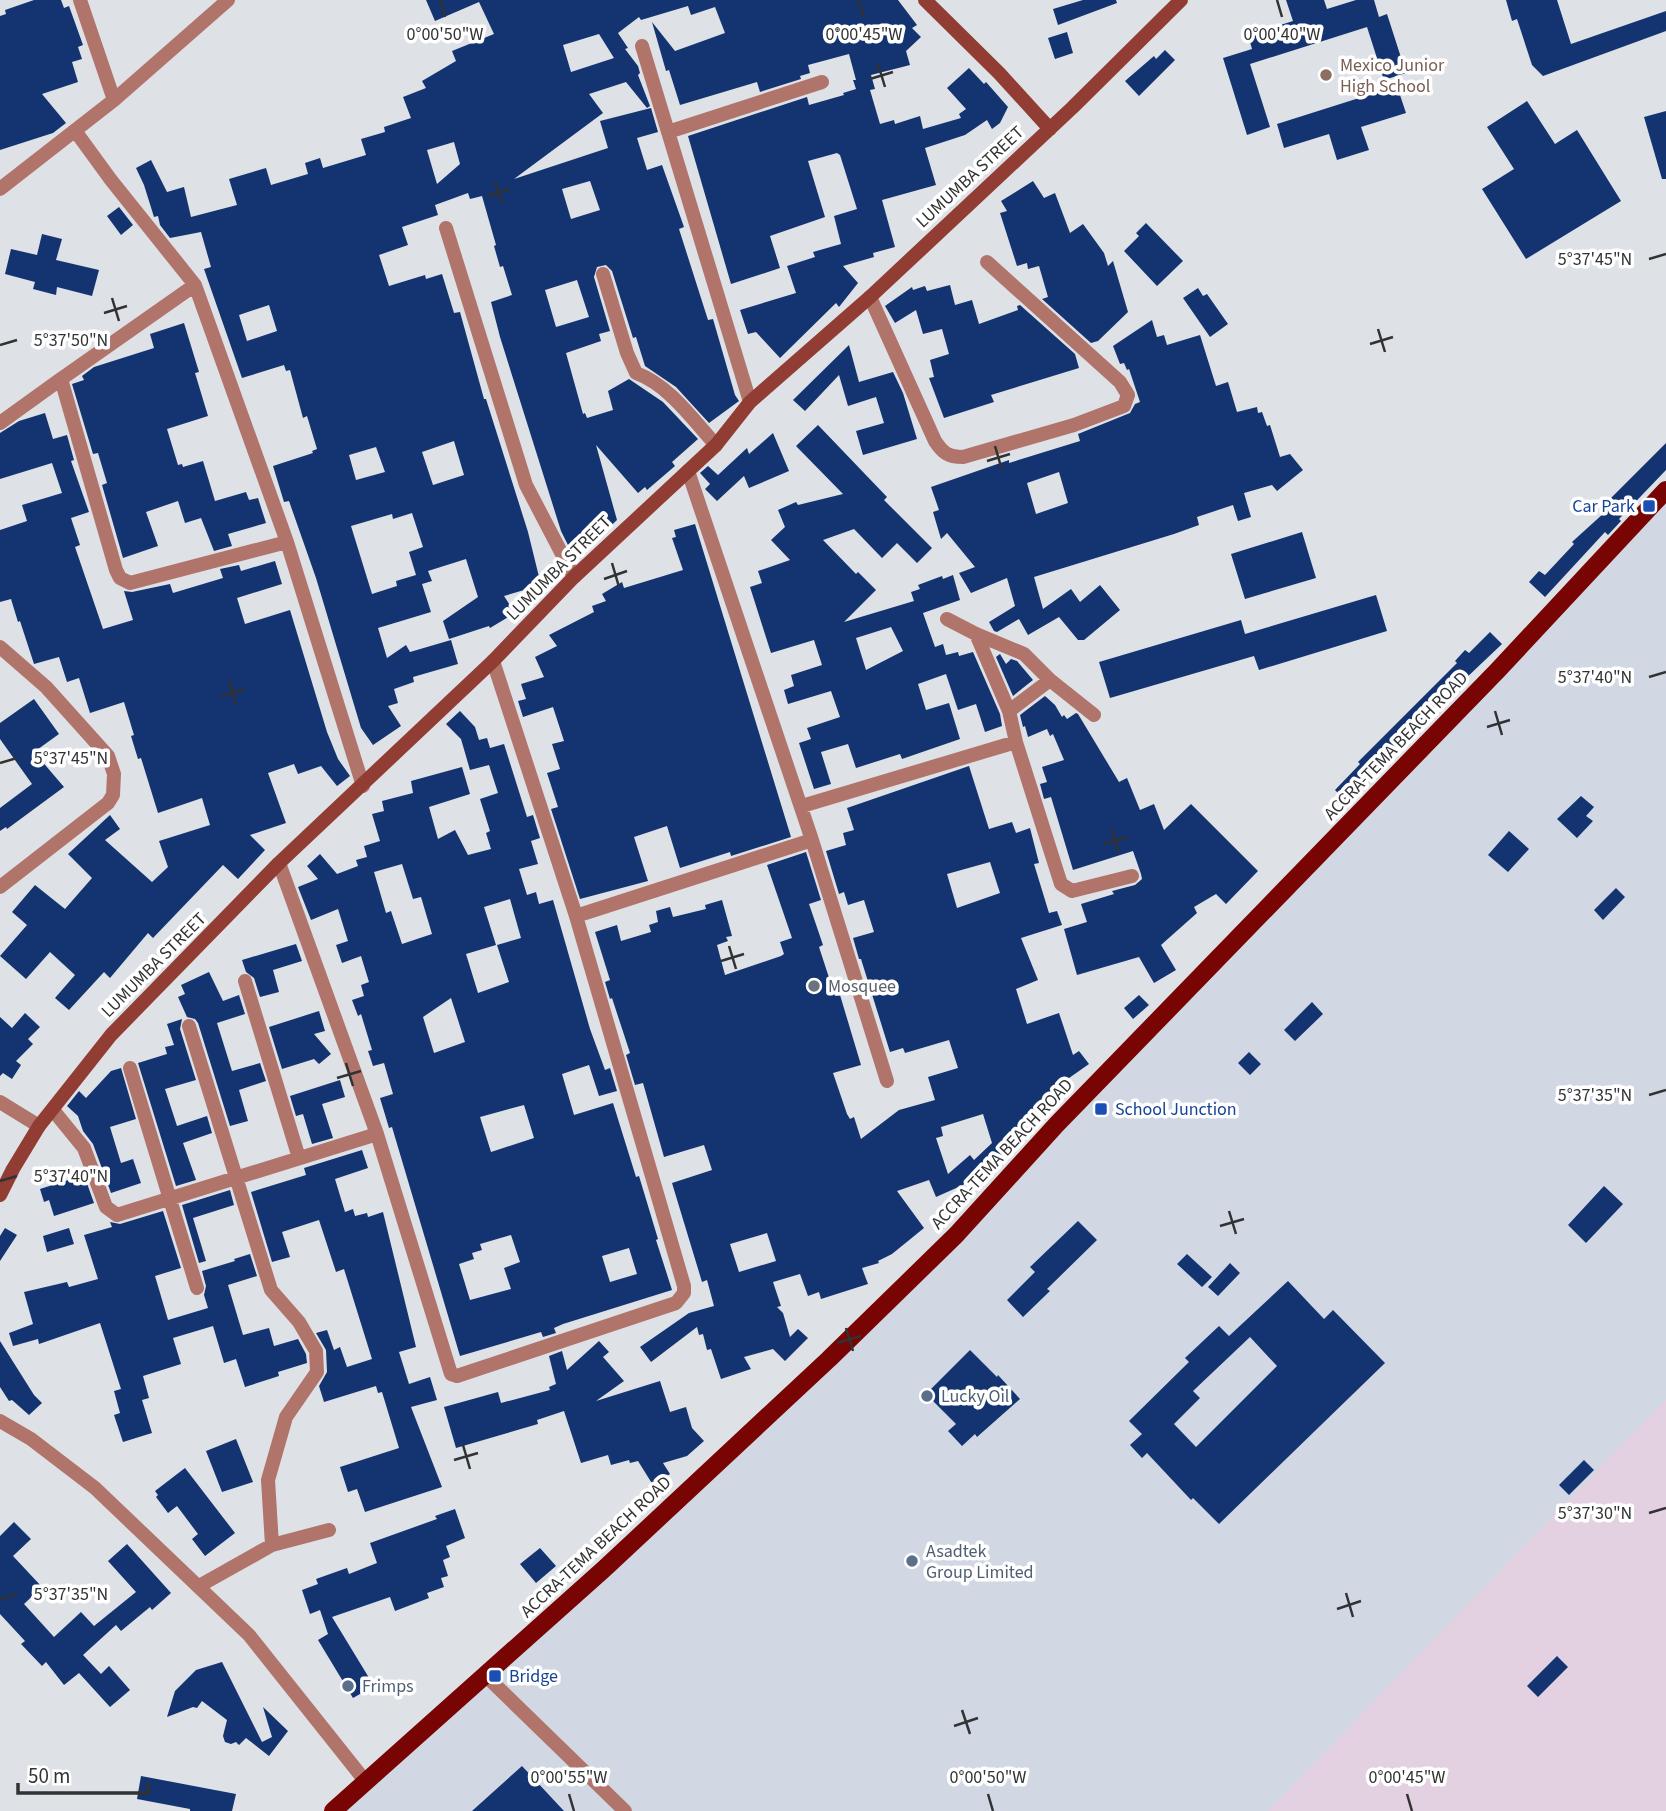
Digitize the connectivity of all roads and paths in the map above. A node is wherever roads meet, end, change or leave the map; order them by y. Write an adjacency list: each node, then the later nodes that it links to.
1 (80, 0): 7 (street)
2 (228, 0): 7 (street)
3 (925, 0): 8 (main road)
4 (1181, 0): 8 (main road, LUMUMBA STREET)
5 (642, 46): 10 (street)
6 (822, 82): 10 (street)
7 (114, 100): 9 (street)
8 (1050, 129): 16 (main road, LUMUMBA STREET)
9 (76, 132): 11 (street); 15 (street)
10 (668, 132): 18 (street)
11 (0, 189)
12 (446, 228): 24 (street)
13 (987, 262): 16 (street)
14 (603, 274): 20 (street)
15 (195, 285): 17 (street); 23 (street)
16 (870, 297): 18 (main road, LUMUMBA STREET)
17 (61, 379): 19 (street); 23 (street)
18 (750, 402): 20 (main road, LUMUMBA STREET)
19 (0, 423)
20 (716, 445): 21 (main road, LUMUMBA STREET)
21 (688, 471): 24 (main road, LUMUMBA STREET); 34 (street)
22 (1666, 490): 57 (main road, ACCRA-TEMA BEACH ROAD)
23 (287, 542): 33 (street)
24 (575, 577): 28 (main road, LUMUMBA STREET)
25 (947, 619): 26 (street)
26 (976, 635): 29 (street); 30 (street)
27 (0, 647): 38 (street)
28 (493, 661): 33 (main road, LUMUMBA STREET); 39 (street)
29 (1050, 680): 30 (street); 31 (street)
30 (1009, 711): 32 (street)
31 (1094, 715)
32 (1016, 742): 34 (street); 37 (street)
33 (363, 786): 36 (main road, LUMUMBA STREET)
34 (802, 806): 35 (street)
35 (812, 840): 39 (street); 43 (street)
36 (279, 863): 45 (main road, LUMUMBA STREET); 47 (street)
37 (1132, 876)
38 (0, 887)
39 (576, 916): 47 (street)
40 (245, 981): 48 (street)
41 (189, 1026): 49 (street)
42 (130, 1068): 51 (street)
43 (887, 1081)
44 (0, 1102): 46 (street)
45 (53, 1110): 46 (main road, LUMUMBA STREET); 51 (street)
46 (39, 1126): 50 (main road, LUMUMBA STREET)
47 (377, 1134): 48 (street)
48 (299, 1158): 49 (street)
49 (235, 1178): 51 (street); 55 (street)
50 (0, 1195)
51 (172, 1199): 52 (street)
52 (197, 1289)
53 (0, 1421): 56 (street)
54 (329, 1530): 55 (street)
55 (272, 1545): 56 (street)
56 (199, 1586): 58 (street)
57 (486, 1676): 58 (main road, ACCRA-TEMA BEACH ROAD); 60 (street)
58 (366, 1782): 59 (main road, ACCRA-TEMA BEACH ROAD)
59 (333, 1811)
60 (625, 1811)

